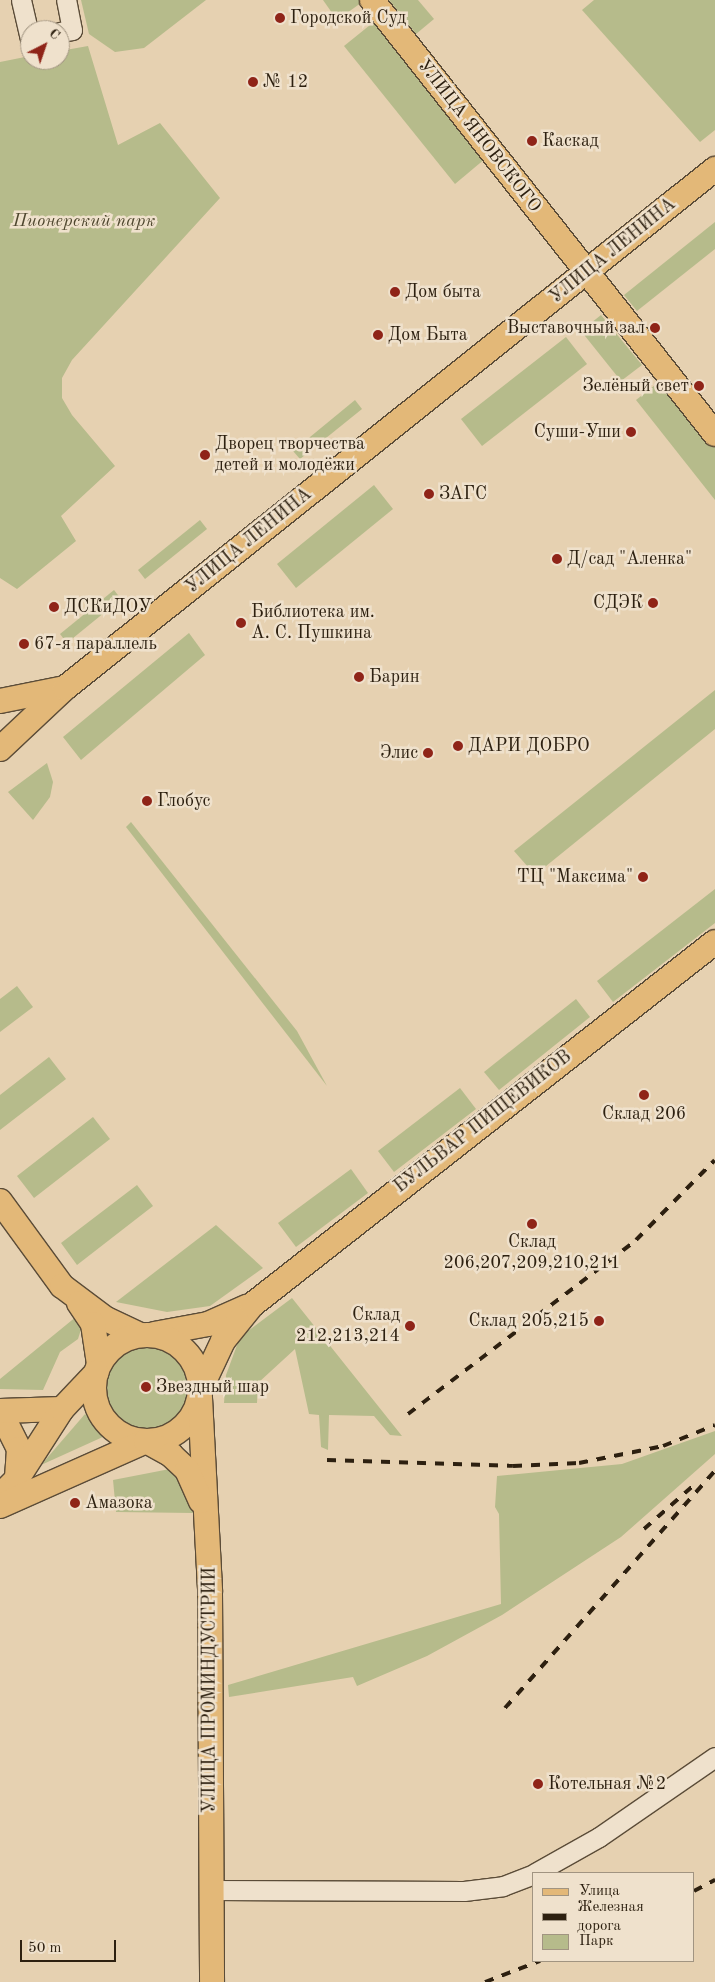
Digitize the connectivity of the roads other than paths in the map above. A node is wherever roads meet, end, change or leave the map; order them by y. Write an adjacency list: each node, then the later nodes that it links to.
1 (20, 0): 4 (street)
2 (66, 0): 5 (street)
3 (372, 0): 7 (main road, УЛИЦА ЯНОВСКОГО)
4 (25, 20)
5 (70, 20)
6 (715, 169): 7 (main road, УЛИЦА ЛЕНИНА)
7 (587, 271): 8 (main road, УЛИЦА ЯНОВСКОГО); 9 (main road, УЛИЦА ЛЕНИНА)
8 (715, 434)
9 (65, 688): 10 (main road, УЛИЦА ЛЕНИНА); 11 (main road, УЛИЦА ЛЕНИНА)
10 (0, 700)
11 (0, 749)
12 (715, 942): 15 (main road, БУЛЬВАР ПИЩЕВИКОВ)
13 (0, 1202): 14 (main road)
14 (75, 1297): 16 (main road); 17 (main road)
15 (252, 1305): 16 (main road, БУЛЬВАР ПИЩЕВИКОВ); 18 (main road, БУЛЬВАР ПИЩЕВИКОВ)
16 (147, 1335): 17 (main road, БУЛЬВАР ПИЩЕВИКОВ); 18 (main road)
17 (98, 1368): 19 (main road, БУЛЬВАР ПИЩЕВИКОВ); 21 (main road)
18 (200, 1393): 21 (main road, БУЛЬВАР ПИЩЕВИКОВ); 25 (main road, УЛИЦА ПРОМИНДУСТРИИ)
19 (62, 1409): 20 (main road); 22 (main road, БУЛЬВАР ПИЩЕВИКОВ)
20 (0, 1411): 22 (main road)
21 (146, 1441): 24 (main road, БУЛЬВАР ПИЩЕВИКОВ); 25 (main road)
22 (18, 1479): 23 (main road)
23 (0, 1496)
24 (0, 1506)
25 (207, 1519): 29 (main road, УЛИЦА ПРОМИНДУСТРИИ)
26 (715, 1757): 27 (street)
27 (538, 1872)
28 (532, 1875): 29 (street)
29 (212, 1890): 30 (main road, УЛИЦА ПРОМИНДУСТРИИ)
30 (212, 1982)

